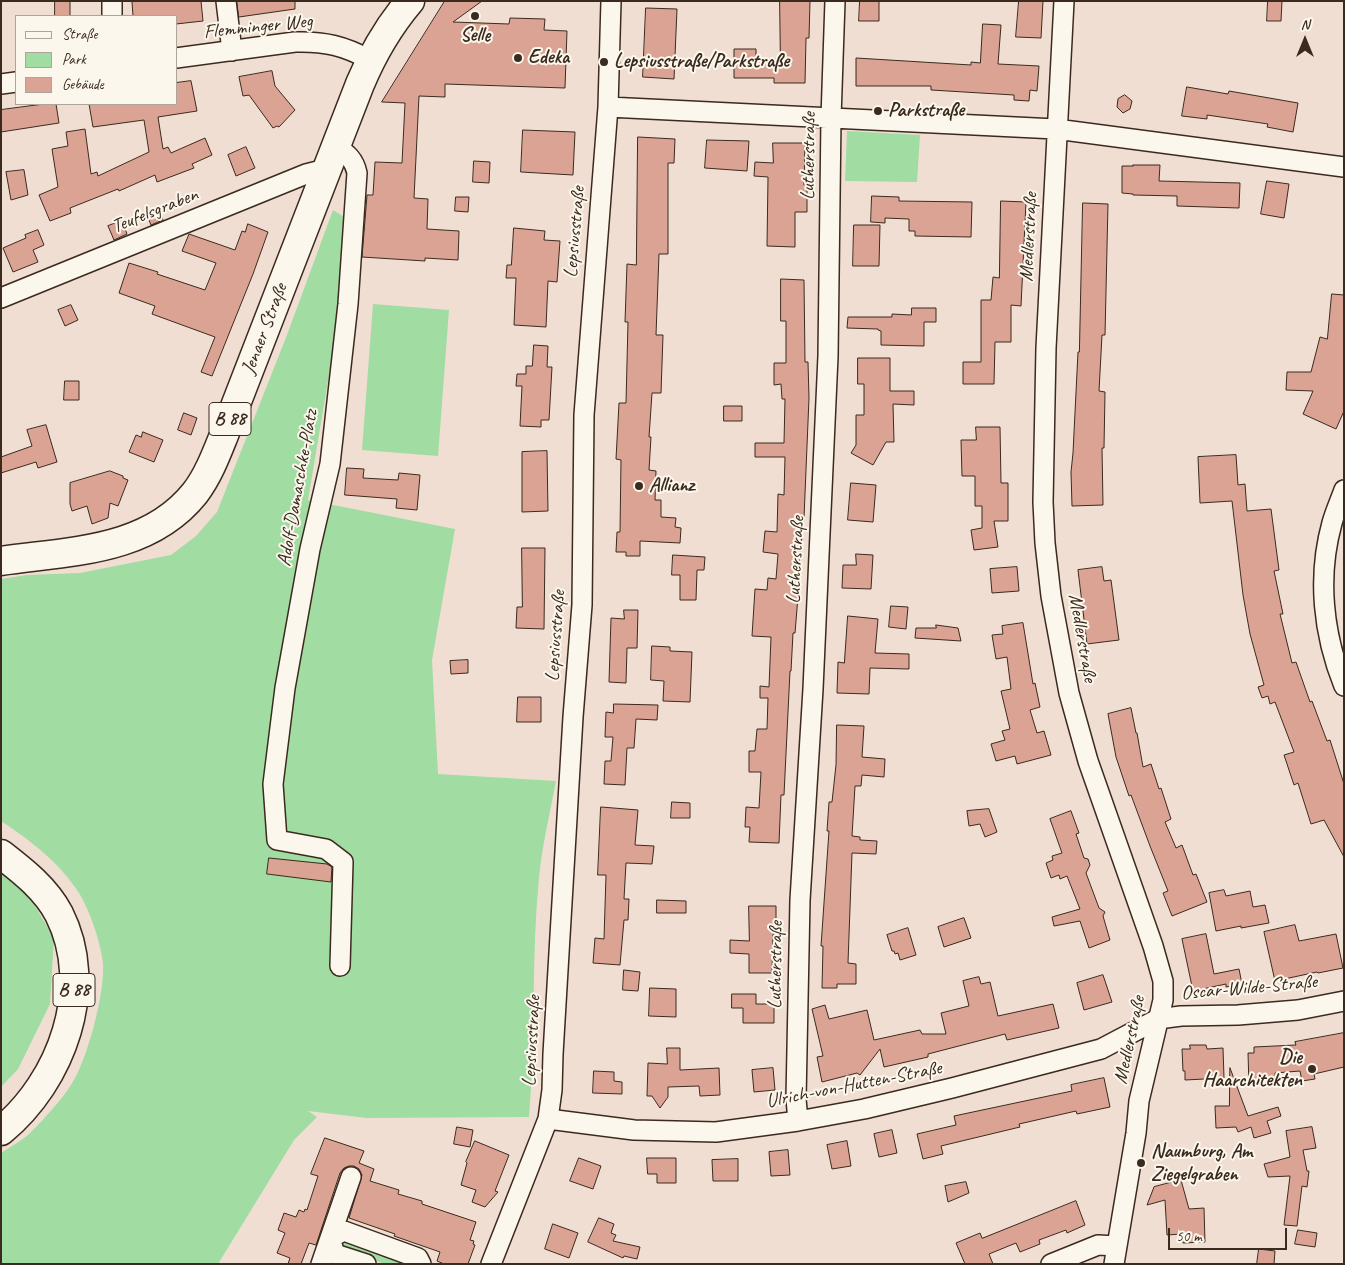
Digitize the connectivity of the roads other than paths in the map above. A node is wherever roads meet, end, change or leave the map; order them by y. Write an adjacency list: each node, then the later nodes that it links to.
1 (112, 1): 7 (street)
2 (226, 1): 8 (street)
3 (410, 1): 10 (main road, Jenaer Straße / B 88)
4 (611, 1): 13 (street, Lepsiusstraße)
5 (835, 1): 14 (street, Lutherstraße)
6 (1064, 1): 15 (street, Medlerstraße)
7 (112, 15)
8 (232, 51): 9 (street, Flemminger Weg); 10 (street, Flemminger Weg)
9 (178, 58)
10 (370, 60): 16 (main road, Jenaer Straße / B 88)
11 (15, 82): 12 (street)
12 (1, 84)
13 (608, 107): 14 (street); 27 (street, Lepsiusstraße)
14 (831, 118): 15 (street); 28 (street, Lutherstraße)
15 (1056, 129): 17 (street); 26 (street, Medlerstraße)
16 (336, 146): 18 (main road, Jenaer Straße / B 88); 24 (street, Adolf-Damaschke-Platz)
17 (1344, 167)
18 (326, 174): 19 (street, Teufelsgraben); 21 (main road, Jenaer Straße / B 88)
19 (1, 298)
20 (1344, 490): 22 (street)
21 (1, 561)
22 (1344, 686)
23 (1, 854): 29 (main road, B 88)
24 (340, 966)
25 (1344, 1001): 26 (street, Oscar-Wilde-Straße)
26 (1158, 1019): 28 (street, Ulrich-von-Hutten-Straße); 32 (street, Medlerstraße)
27 (548, 1119): 28 (street, Ulrich-von-Hutten-Straße); 36 (street, Lepsiusstraße)
28 (798, 1121)
29 (1, 1131)
30 (351, 1177): 31 (street)
31 (330, 1238): 33 (street); 34 (street); 35 (street)
32 (1115, 1255): 37 (street)
33 (321, 1264)
34 (366, 1264)
35 (421, 1264)
36 (492, 1264)
37 (1051, 1264)

